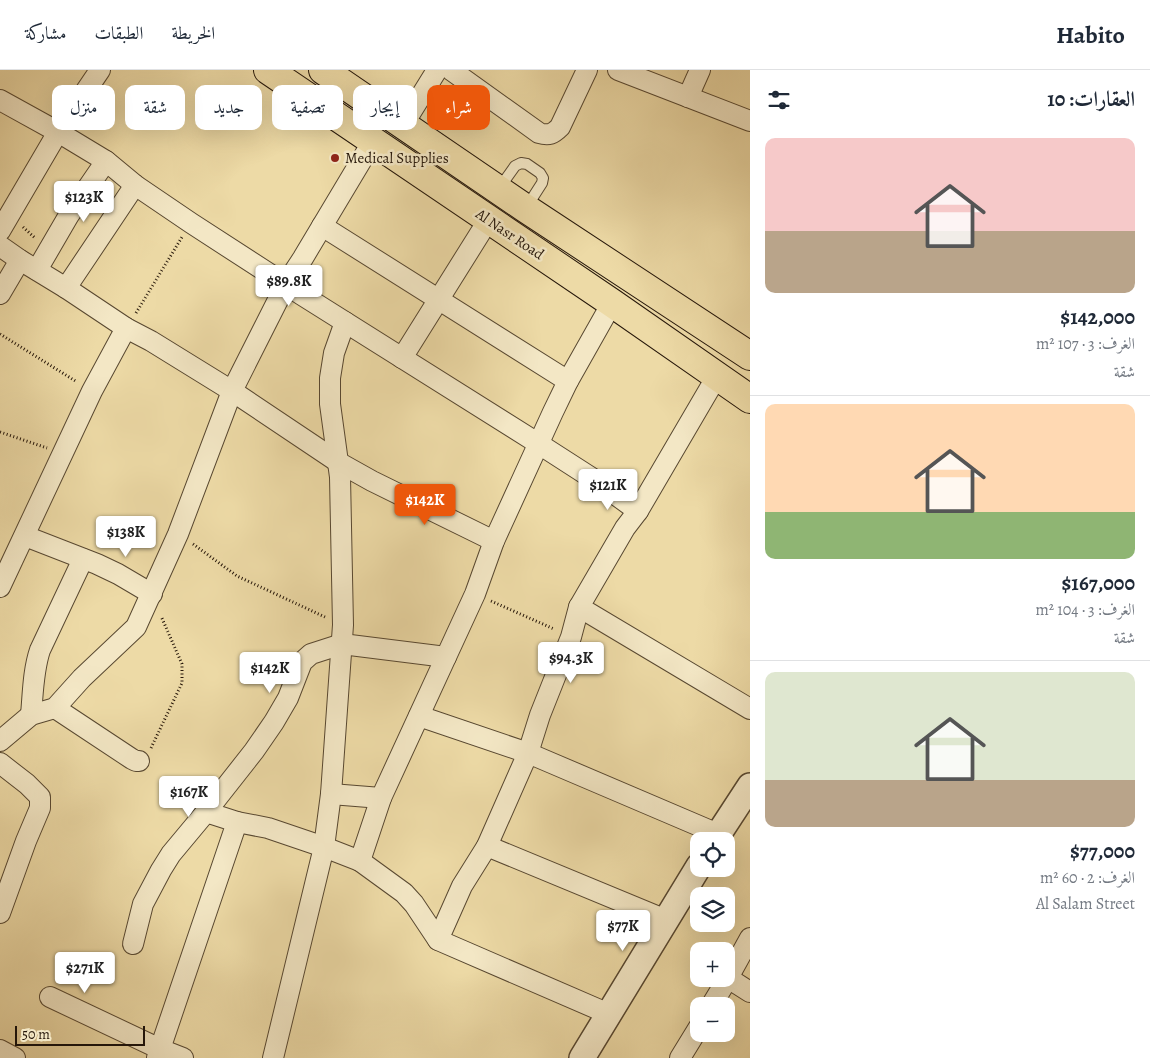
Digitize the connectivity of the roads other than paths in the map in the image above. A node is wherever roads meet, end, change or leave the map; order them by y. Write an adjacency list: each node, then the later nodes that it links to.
1 (100, 70): 15 (street)
2 (268, 70): 16 (main road, Al Nasr Road)
3 (323, 70): 9 (main road, Al Nasr Road)
4 (437, 70): 12 (street)
5 (451, 70): 6 (street)
6 (587, 70)
7 (618, 70): 10 (street)
8 (700, 70): 10 (street)
9 (353, 91)
10 (688, 97): 13 (street)
11 (0, 100): 15 (street)
12 (417, 102)
13 (750, 121)
14 (410, 130): 19 (main road, Al Nasr Road)
15 (58, 132): 17 (street); 22 (street)
16 (373, 141): 21 (main road, Al Nasr Road); 23 (street)
17 (106, 161): 18 (street); 26 (street)
18 (135, 185): 27 (street); 28 (street)
19 (498, 190): 20 (main road, Al Nasr Road); 20 (lane)
20 (525, 208): 34 (main road, Al Nasr Road)
21 (489, 219): 30 (street); 31 (main road, Al Nasr Road)
22 (4, 223)
23 (322, 226): 27 (street); 30 (street)
24 (0, 246): 25 (street)
25 (20, 260): 26 (street); 29 (street)
26 (37, 270): 28 (street)
27 (286, 284): 32 (street); 38 (street)
28 (66, 288): 33 (street)
29 (0, 294)
30 (438, 300): 35 (street); 37 (street)
31 (612, 303): 36 (main road, Al Nasr Road); 37 (street)
32 (345, 322): 35 (street); 41 (street)
33 (126, 328): 38 (street); 43 (street)
34 (750, 356)
35 (402, 358): 40 (street)
36 (717, 376): 39 (main road, Al Nasr Road); 42 (street)
37 (568, 381): 40 (street)
38 (232, 391): 41 (street); 47 (street)
39 (750, 399)
40 (539, 444): 42 (street); 44 (street)
41 (338, 462): 44 (street); 49 (street)
42 (638, 511): 48 (street)
43 (25, 536): 45 (street); 46 (street)
44 (494, 540): 50 (street)
45 (83, 559): 47 (street); 53 (street)
46 (0, 587)
47 (152, 594): 51 (street)
48 (579, 606): 52 (street); 56 (street)
49 (342, 635): 50 (street); 60 (street); 62 (street)
50 (446, 657): 54 (street)
51 (55, 708): 53 (street); 57 (street)
52 (750, 709)
53 (31, 715): 55 (street)
54 (419, 716): 56 (street); 61 (street)
55 (0, 741)
56 (528, 752): 64 (street); 66 (street)
57 (139, 760)
58 (0, 763): 70 (street)
59 (750, 786): 65 (street)
60 (330, 794): 61 (street); 67 (street)
61 (381, 798): 68 (street)
62 (206, 812): 63 (street); 74 (street)
63 (237, 822): 67 (street); 82 (street)
64 (705, 832)
65 (719, 832)
66 (487, 846): 71 (street); 73 (street)
67 (324, 847): 68 (street); 85 (street)
68 (360, 861): 73 (street)
69 (692, 877): 71 (street)
70 (0, 913)
71 (666, 920): 79 (street)
72 (750, 938): 75 (street)
73 (438, 940): 79 (street)
74 (133, 944)
75 (735, 965)
76 (735, 982): 77 (street)
77 (750, 992)
78 (50, 997): 82 (street)
79 (609, 1014): 86 (street)
80 (690, 1042): 87 (street)
81 (0, 1050): 83 (street)
82 (158, 1054): 84 (street)
83 (15, 1058)
84 (183, 1058)
85 (273, 1058)
86 (582, 1058)
87 (680, 1058)

